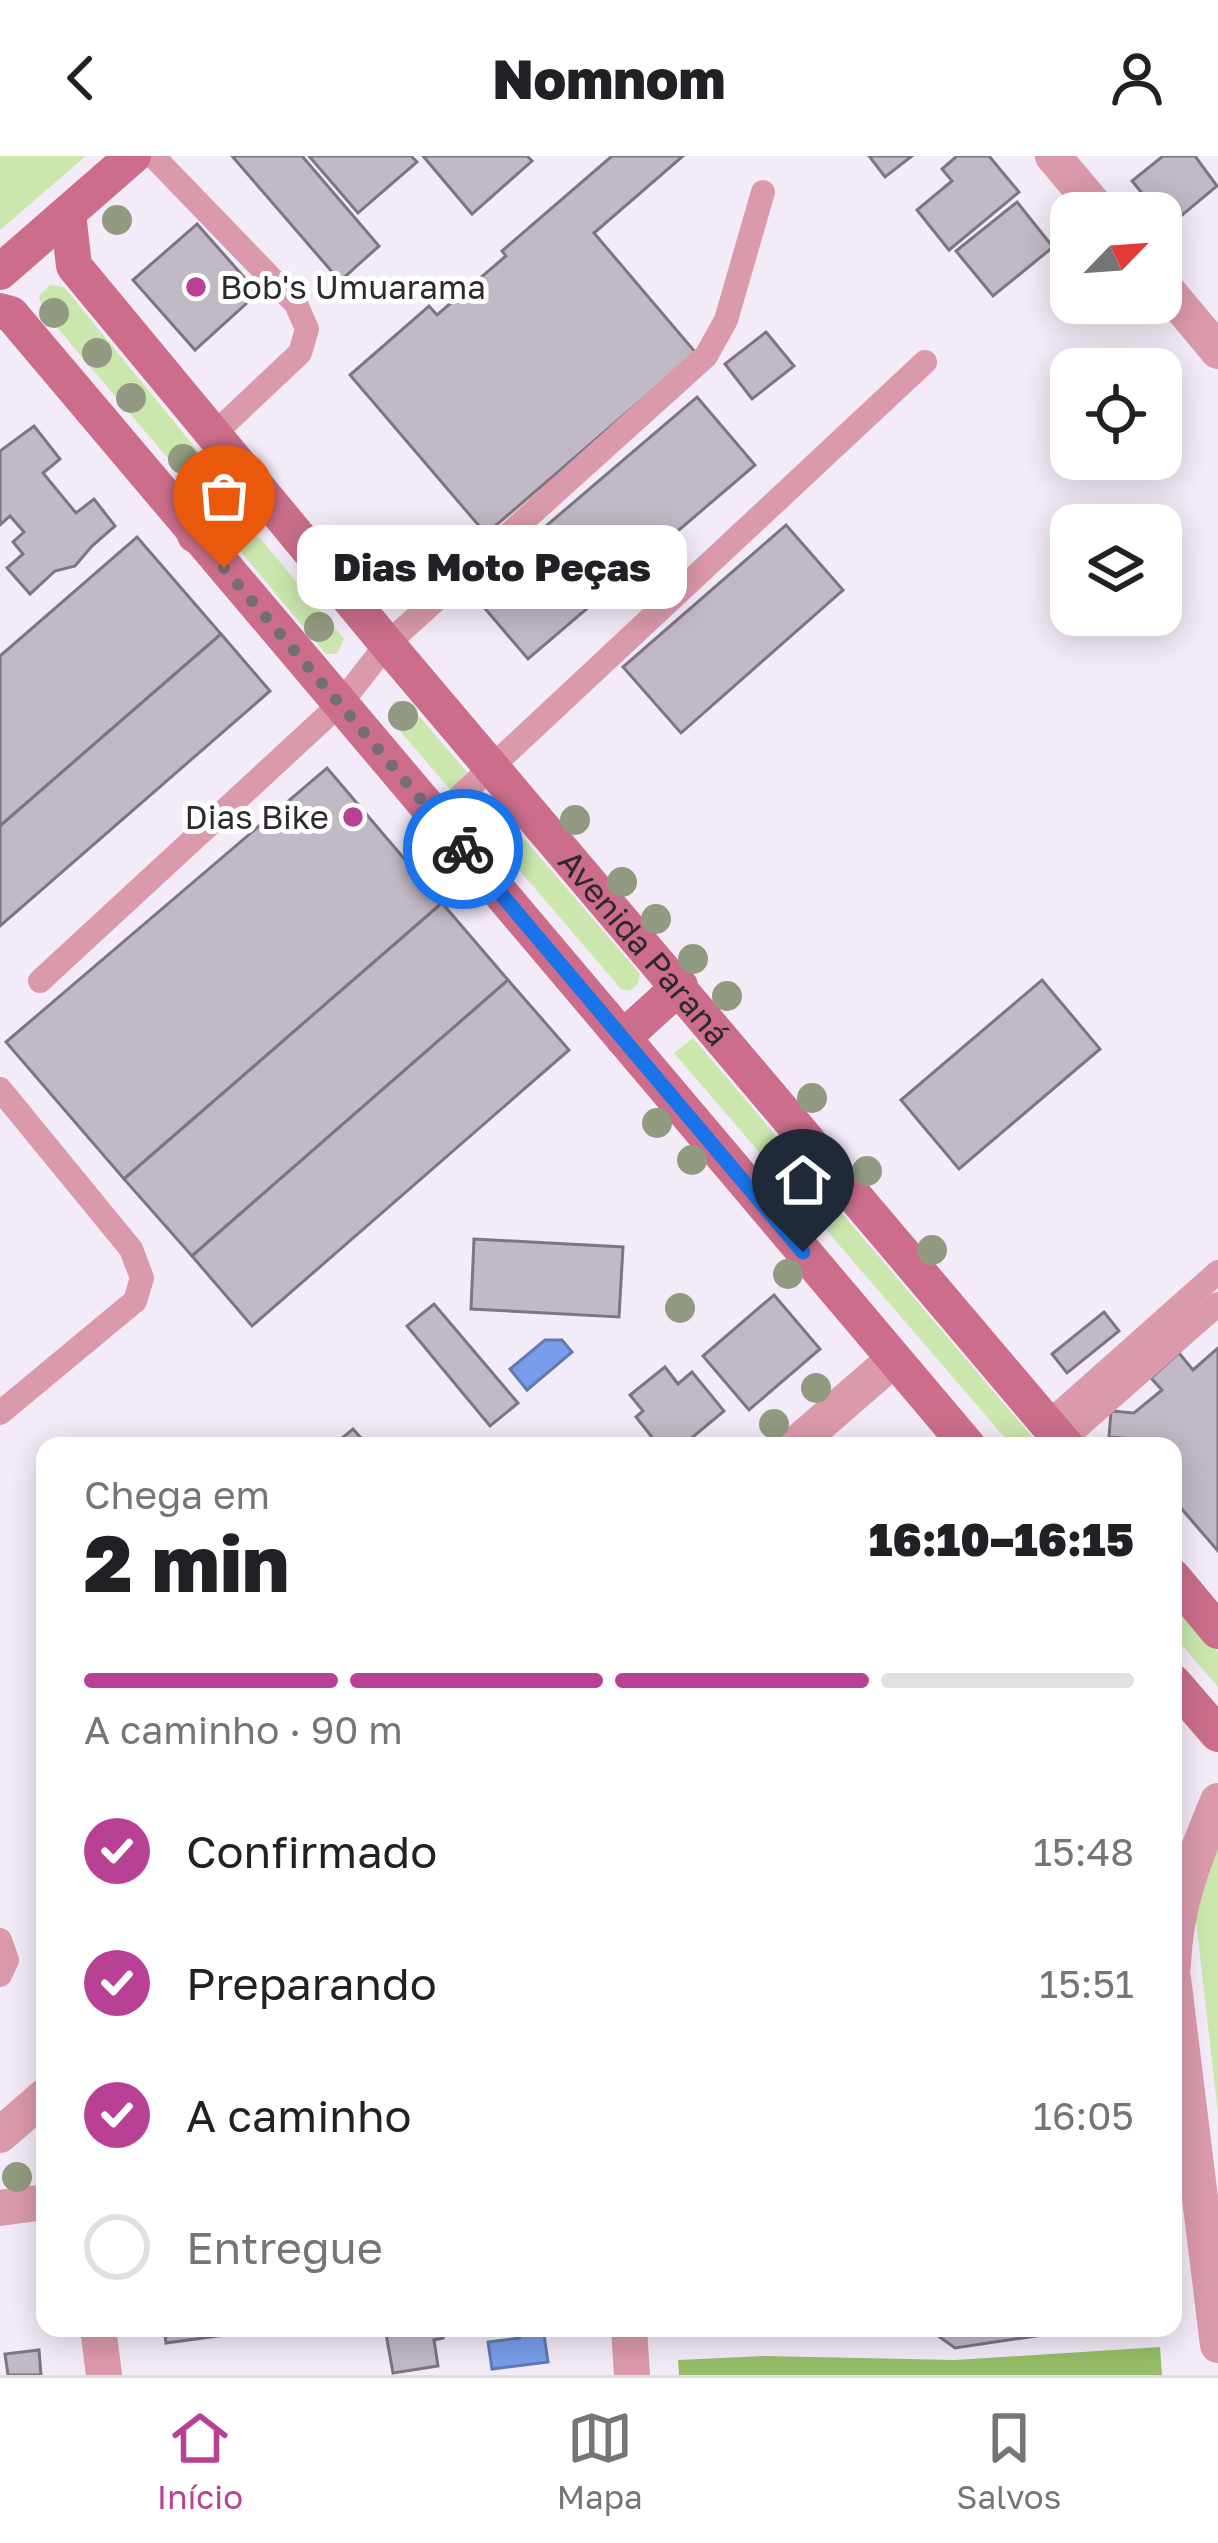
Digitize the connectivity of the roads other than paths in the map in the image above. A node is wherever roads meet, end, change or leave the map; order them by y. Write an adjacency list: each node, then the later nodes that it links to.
1 (134, 156): 6 (main road)
2 (153, 156): 12 (lane)
3 (1053, 156): 5 (street)
4 (763, 192): 15 (lane)
5 (1083, 192)
6 (68, 213): 7 (main road); 12 (main road, Avenida Paraná)
7 (0, 272)
8 (1182, 308): 10 (street)
9 (0, 310): 14 (main road)
10 (1218, 350)
11 (926, 362): 17 (lane)
12 (213, 435): 13 (main road, Avenida Paraná)
13 (253, 484): 14 (main road); 15 (main road, Avenida Paraná)
14 (195, 535): 16 (main road)
15 (387, 644): 16 (lane); 17 (main road, Avenida Paraná)
16 (341, 703): 18 (main road); 19 (lane)
17 (491, 766): 18 (lane); 20 (main road, Avenida Paraná)
18 (437, 818): 21 (main road)
19 (40, 982)
20 (680, 986): 21 (main road); 29 (main road, Avenida Paraná)
21 (623, 1038): 25 (main road)
22 (0, 1089): 26 (lane)
23 (1218, 1272): 29 (lane)
24 (1218, 1304): 29 (lane)
25 (893, 1360): 27 (street); 28 (main road)
26 (0, 1413)
27 (804, 1437)
28 (960, 1437)
29 (1058, 1437)
30 (1182, 1588): 31 (main road)
31 (1218, 1631)
32 (1182, 1692): 33 (main road)
33 (1218, 1734)
34 (1218, 1801): 35 (street)
35 (1182, 1894)
36 (0, 1940): 37 (lane)
37 (0, 1975)
38 (1182, 2046): 43 (street)
39 (36, 2104): 40 (street)
40 (0, 2134)
41 (36, 2203): 42 (street)
42 (0, 2208)
43 (1215, 2293): 46 (street)
44 (99, 2337): 47 (street)
45 (630, 2337): 48 (street)
46 (1218, 2345)
47 (104, 2375)
48 (632, 2375)

